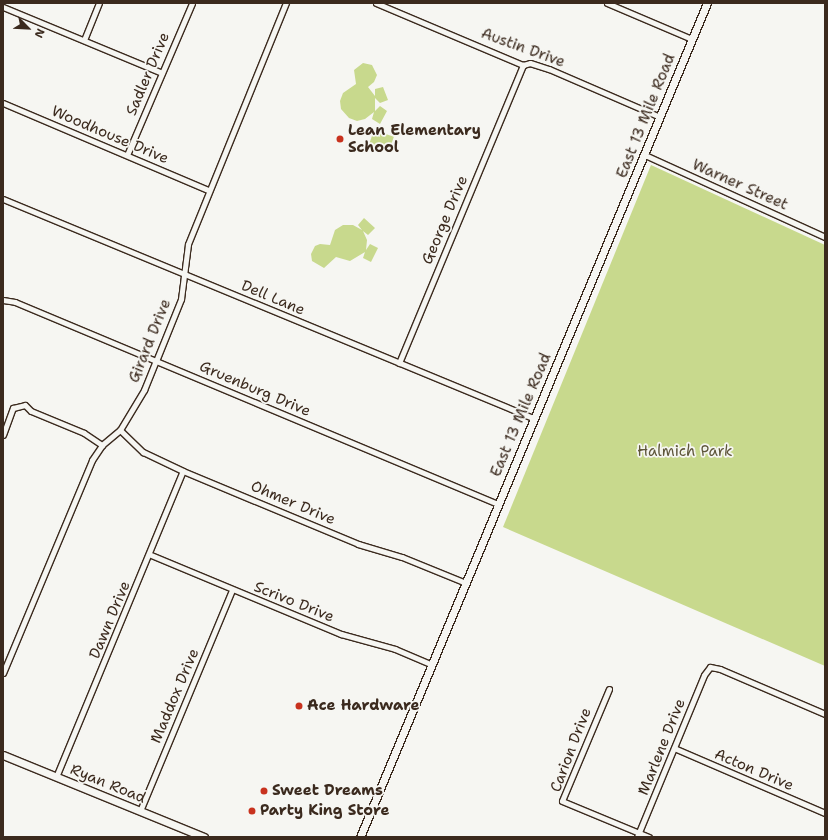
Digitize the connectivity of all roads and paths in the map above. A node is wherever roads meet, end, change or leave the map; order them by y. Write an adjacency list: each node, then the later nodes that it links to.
1 (99, 3): 9 (street)
2 (192, 3): 11 (street, Sadler Drive)
3 (286, 3): 16 (street, Girard Drive)
4 (376, 3): 10 (street, Austin Drive)
5 (607, 3): 8 (street)
6 (707, 3): 8 (main road, East 13 Mile Road)
7 (3, 7): 9 (street)
8 (692, 39): 13 (main road, East 13 Mile Road)
9 (84, 40): 11 (street)
10 (523, 65): 13 (street, Austin Drive); 22 (street, George Drive)
11 (162, 73): 14 (street, Sadler Drive)
12 (3, 103): 14 (street, Woodhouse Drive)
13 (660, 117): 15 (main road, East 13 Mile Road)
14 (127, 155): 16 (street, Woodhouse Drive)
15 (644, 155): 18 (street, Warner Street); 23 (main road, East 13 Mile Road)
16 (208, 190): 19 (street, Girard Drive)
17 (3, 200): 19 (street, Dell Lane)
18 (825, 237)
19 (184, 274): 21 (street, Girard Drive); 22 (street, Dell Lane)
20 (3, 300): 21 (street, Gruenburg Drive)
21 (156, 361): 24 (street, Girard Drive); 28 (street, Gruenburg Drive)
22 (399, 363): 23 (street, Dell Lane)
23 (533, 418): 28 (main road, East 13 Mile Road)
24 (120, 430): 26 (street, Girard Drive); 27 (street, Ohmer Drive)
25 (3, 435): 26 (street)
26 (102, 445): 33 (street, Girard Drive)
27 (183, 471): 29 (street, Dawn Drive); 30 (street, Ohmer Drive)
28 (498, 504): 30 (main road, East 13 Mile Road)
29 (151, 555): 31 (street, Scrivo Drive); 38 (street, Dawn Drive)
30 (466, 583): 32 (main road, East 13 Mile Road)
31 (232, 590): 32 (street, Scrivo Drive); 39 (street, Maddox Drive)
32 (431, 664): 43 (main road, East 13 Mile Road)
33 (3, 673)
34 (609, 689): 41 (street, Carion Drive)
35 (825, 714): 36 (street, Marlene Drive)
36 (674, 748): 40 (street, Acton Drive); 41 (street, Marlene Drive)
37 (3, 755): 38 (main road, Ryan Road)
38 (56, 777): 39 (main road, Ryan Road)
39 (140, 811): 42 (main road, Ryan Road)
40 (825, 813)
41 (638, 835): 44 (street, Carion Drive)
42 (204, 837)
43 (360, 837)
44 (650, 837)

